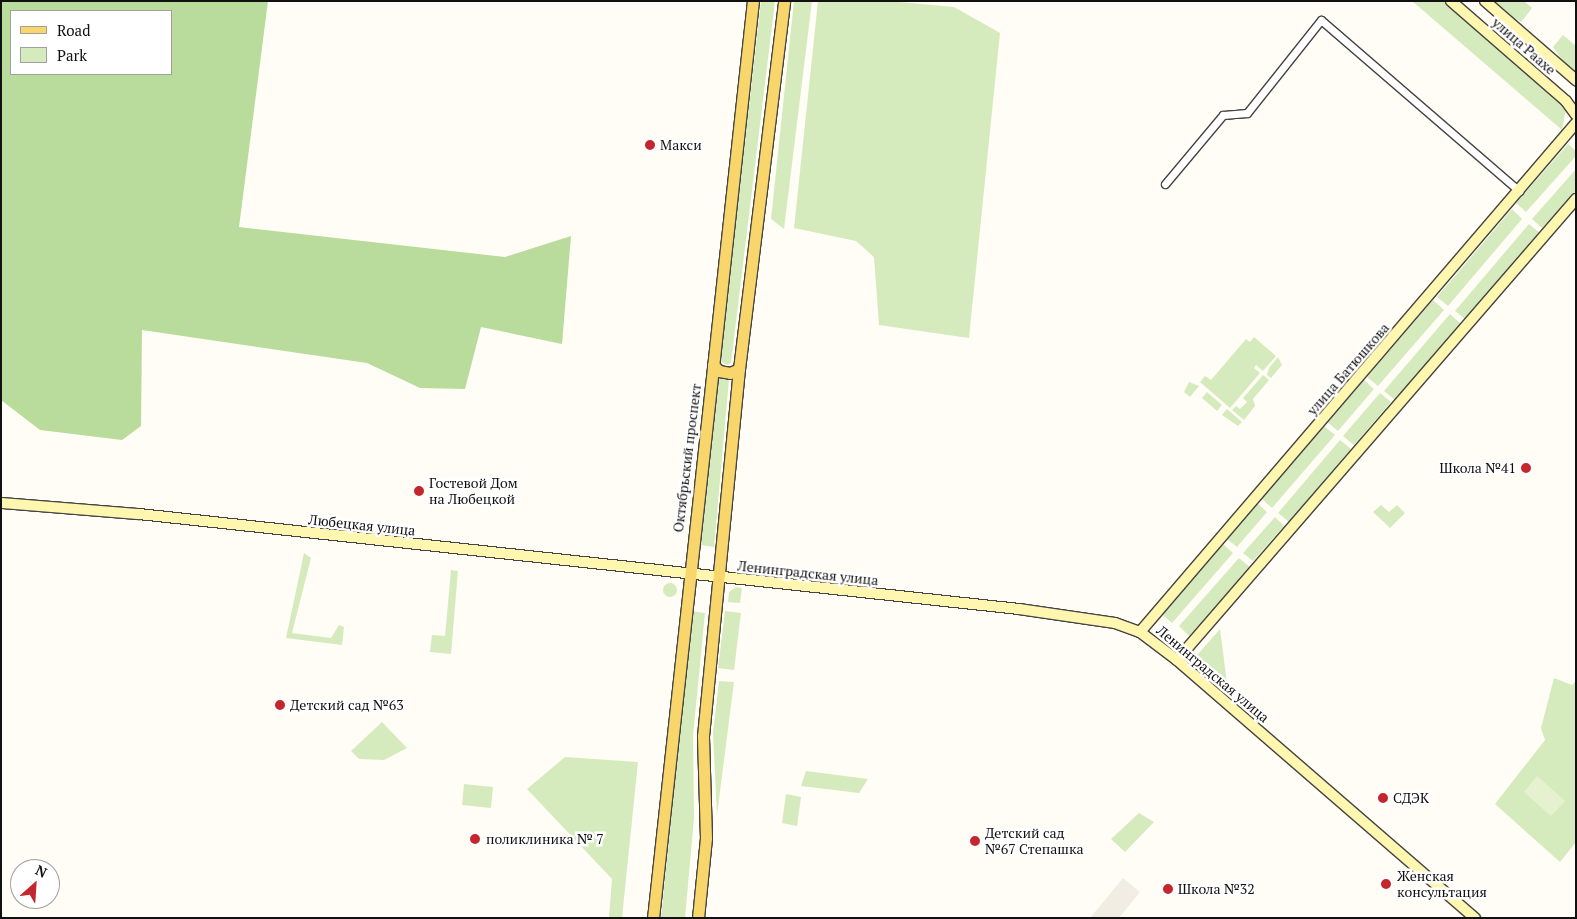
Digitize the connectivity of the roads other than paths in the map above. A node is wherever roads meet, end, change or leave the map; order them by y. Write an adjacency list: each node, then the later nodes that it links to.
1 (753, 1): 11 (main road, Октябрьский проспект)
2 (784, 1): 12 (main road)
3 (1451, 1): 6 (street, улица Раахе)
4 (1485, 1): 5 (street, улица Раахе)
5 (1576, 80)
6 (1576, 115)
7 (1576, 123): 9 (street, улица Батюшкова)
8 (1165, 184): 9 (street)
9 (1519, 191): 16 (street, улица Батюшкова)
10 (1576, 199): 17 (street)
11 (713, 365): 12 (main road); 14 (main road, Октябрьский проспект)
12 (739, 369): 15 (main road)
13 (1, 503): 14 (street, Любецкая улица)
14 (689, 574): 15 (street, Любецкая улица); 18 (main road, Октябрьский проспект)
15 (720, 578): 16 (street, Ленинградская улица); 19 (main road)
16 (1140, 632): 17 (street, Ленинградская улица)
17 (1177, 660): 20 (street, Ленинградская улица)
18 (652, 918)
19 (698, 918)
20 (1475, 918)

